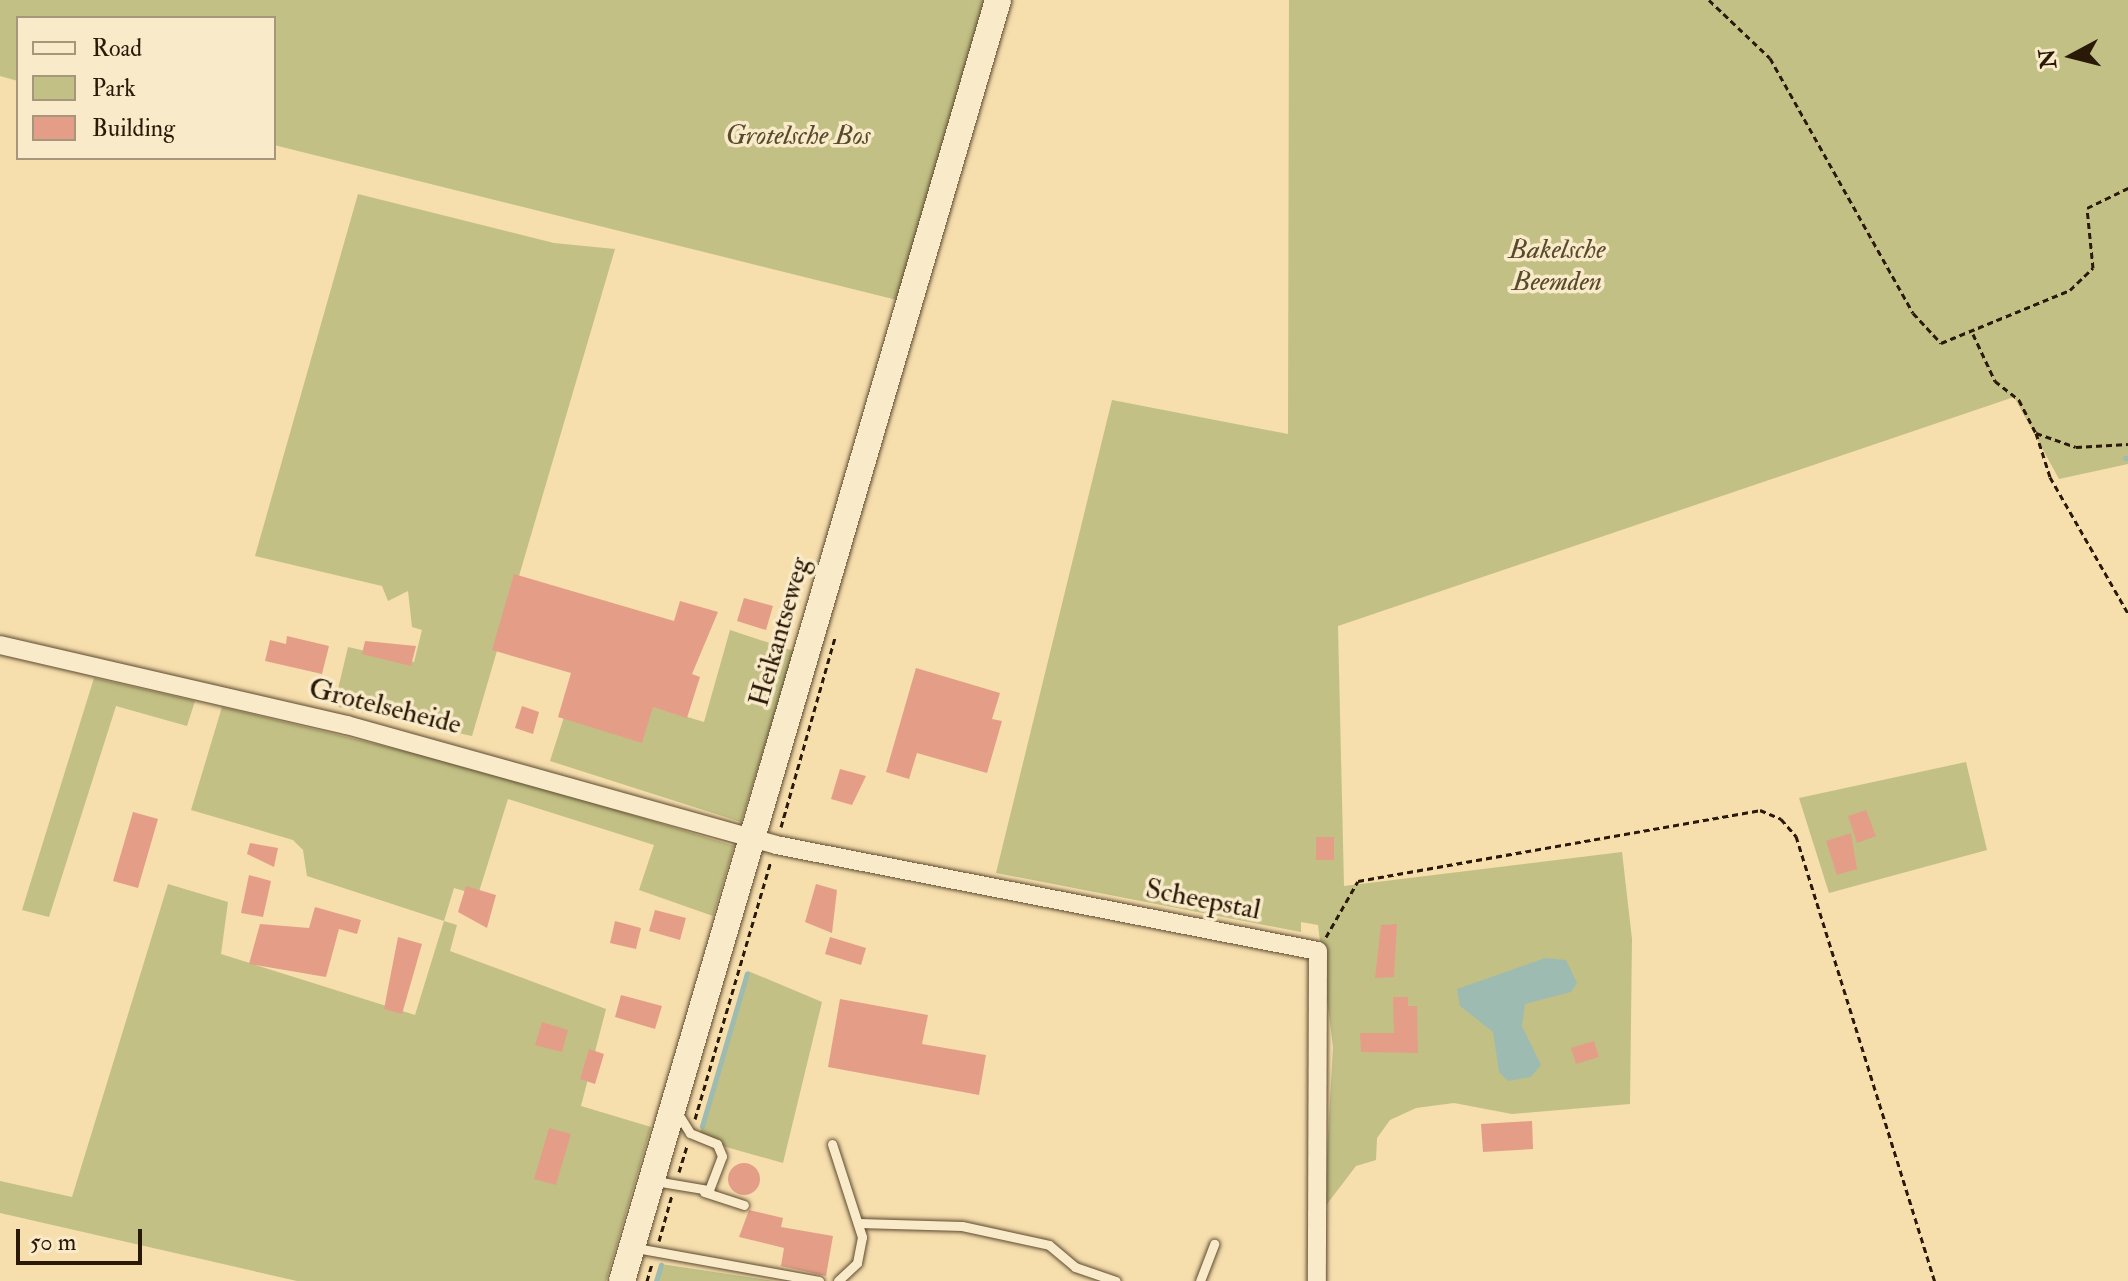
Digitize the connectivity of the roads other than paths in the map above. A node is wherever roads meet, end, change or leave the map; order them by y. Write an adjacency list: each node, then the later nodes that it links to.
1 (998, 0): 3 (street, Heikantseweg)
2 (0, 645): 3 (street, Grotelseheide)
3 (764, 841): 4 (street, Heikantseweg); 17 (street, Scheepstal)
4 (674, 1107): 6 (street, Heikantseweg); 7 (lane)
5 (832, 1144): 9 (lane)
6 (663, 1184): 7 (lane); 11 (street, Heikantseweg)
7 (704, 1192): 8 (lane)
8 (744, 1205)
9 (859, 1223): 14 (lane); 15 (lane)
10 (1214, 1244): 16 (lane)
11 (644, 1250): 12 (street, Heikantseweg); 13 (lane)
12 (622, 1281)
13 (819, 1281)
14 (838, 1281)
15 (1116, 1281)
16 (1200, 1281)
17 (1317, 1281)

